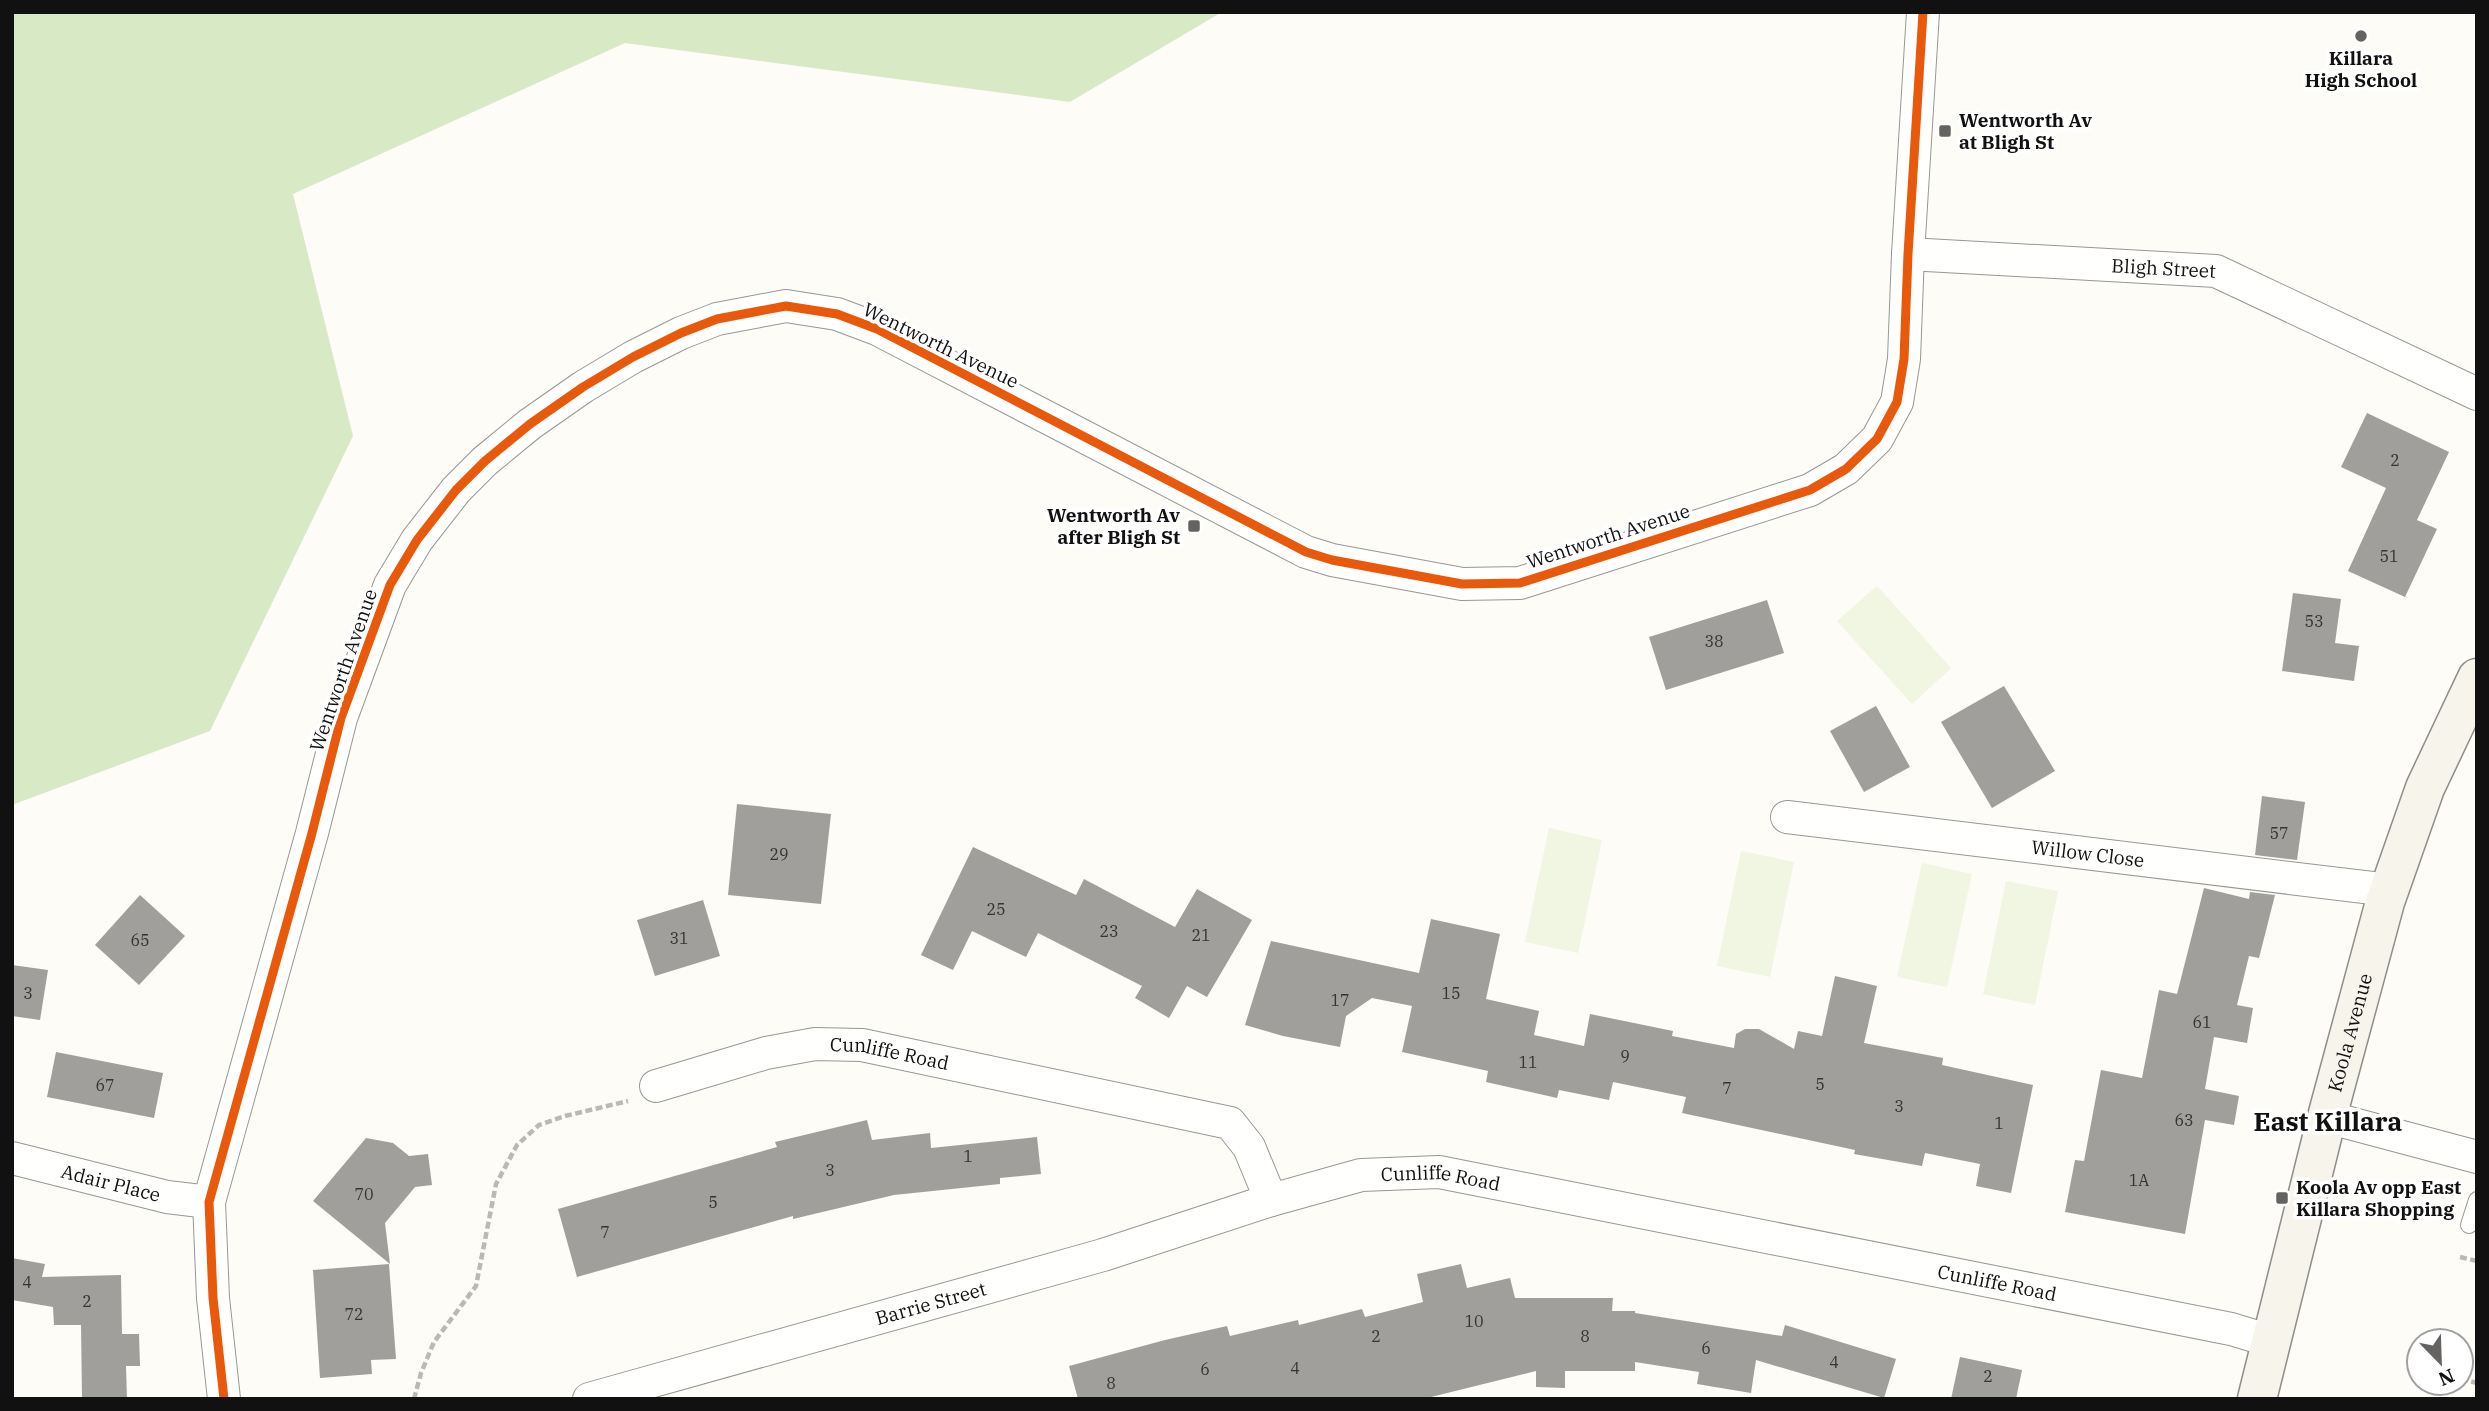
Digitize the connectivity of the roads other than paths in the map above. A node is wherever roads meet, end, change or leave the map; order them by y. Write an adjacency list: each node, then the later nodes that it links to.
1 (1923, 12): 2 (street, Wentworth Avenue)
2 (1908, 254): 3 (street, Bligh Street); 13 (street, Wentworth Avenue)
3 (2477, 394)
4 (2477, 678): 6 (street, Koola Avenue)
5 (1787, 817): 6 (street, Willow Close)
6 (2389, 890): 8 (street, Koola Avenue)
7 (656, 1086): 11 (street, Cunliffe Road)
8 (2327, 1117): 9 (street); 15 (street, Koola Avenue)
9 (2477, 1157)
10 (12, 1158): 13 (street, Adair Place)
11 (1271, 1200): 15 (street, Cunliffe Road); 17 (street, Barrie Street)
12 (2477, 1200): 14 (lane)
13 (209, 1202): 16 (street, Wentworth Avenue)
14 (2469, 1225)
15 (2272, 1341): 18 (street, Koola Avenue)
16 (224, 1399)
17 (589, 1399)
18 (2257, 1399)

